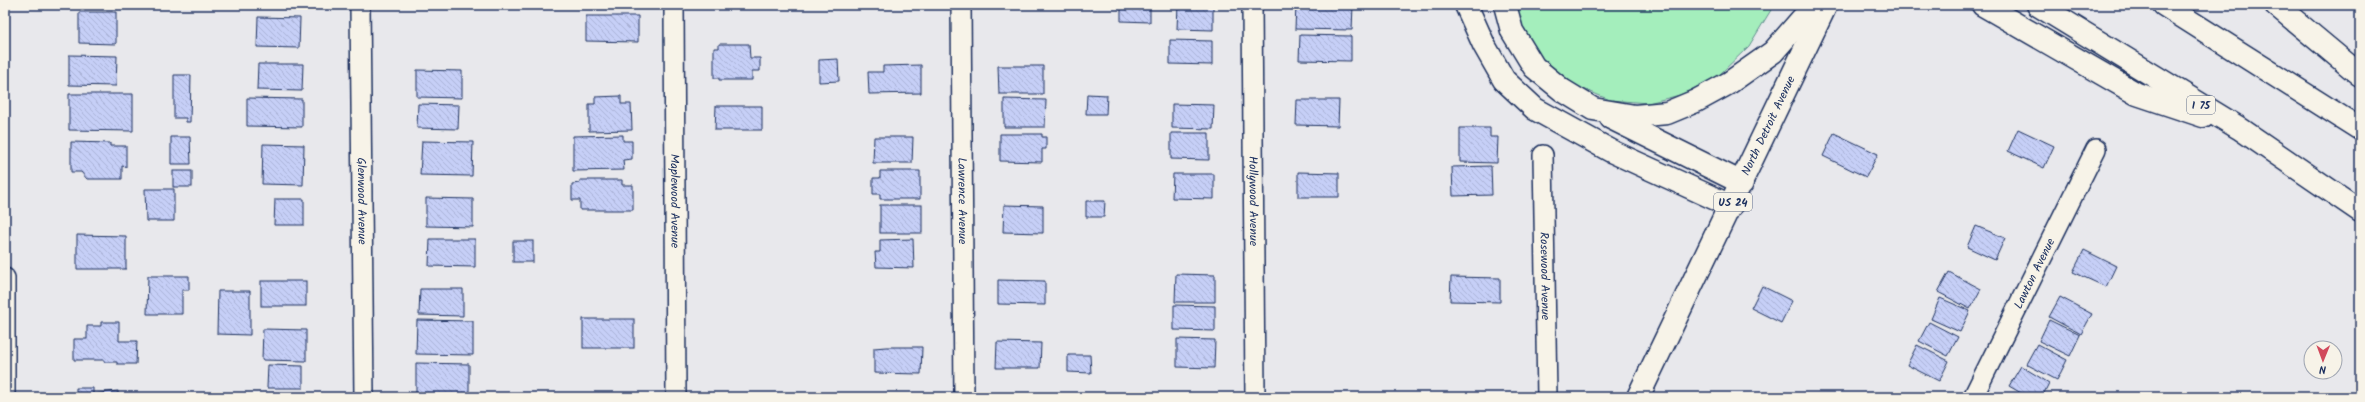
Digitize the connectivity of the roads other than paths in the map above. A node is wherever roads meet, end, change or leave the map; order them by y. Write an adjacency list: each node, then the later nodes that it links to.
1 (360, 5): 24 (street, Glenwood Avenue)
2 (674, 5): 25 (street, Maplewood Avenue)
3 (962, 5): 26 (street, Lawrence Avenue)
4 (1252, 5): 27 (street, Hollywood Avenue)
5 (1466, 5): 20 (main road)
6 (1505, 5): 14 (main road)
7 (1814, 5): 14 (main road)
8 (1826, 5): 19 (main road, North Detroit Avenue / US 24)
9 (1983, 5): 15 (main road)
10 (2038, 5): 15 (main road, I 75)
11 (2164, 5): 16 (main road)
12 (2276, 5): 13 (main road)
13 (2360, 75)
14 (1593, 109): 19 (main road)
15 (2239, 128): 21 (main road, I 75)
16 (2360, 129)
17 (2096, 149): 30 (street, Lawton Avenue)
18 (1543, 155): 28 (street, Rosewood Avenue)
19 (1742, 183): 20 (main road, North Detroit Avenue / US 24)
20 (1731, 206): 29 (main road, North Detroit Avenue / US 24)
21 (2360, 211)
22 (5, 278): 23 (street)
23 (5, 397)
24 (364, 397)
25 (676, 397)
26 (964, 397)
27 (1255, 397)
28 (1547, 397)
29 (1638, 397)
30 (1973, 397)

